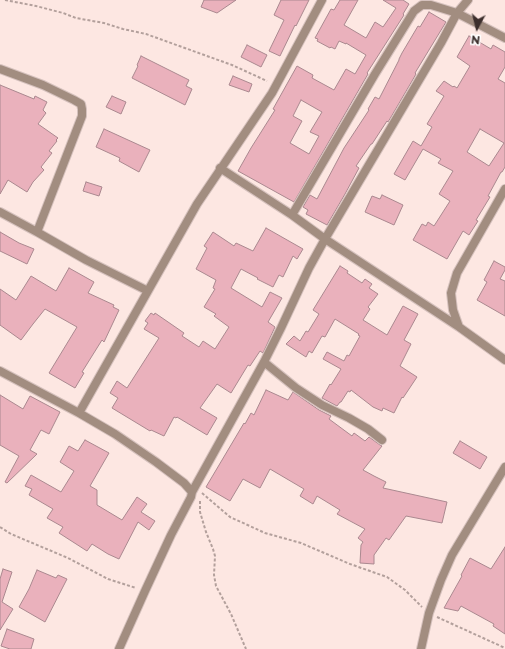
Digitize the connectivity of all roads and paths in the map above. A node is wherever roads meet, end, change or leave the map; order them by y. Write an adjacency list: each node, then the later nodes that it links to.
1 (5, 0): 7 (path)
2 (322, 0): 7 (street)
3 (468, 0): 4 (street)
4 (457, 13): 5 (street); 11 (street); 13 (street)
5 (505, 38)
6 (0, 69): 12 (street)
7 (276, 85): 8 (street)
8 (220, 168): 11 (street); 14 (street)
9 (505, 189): 15 (street)
10 (0, 212): 12 (street)
11 (292, 215): 13 (street)
12 (37, 232): 14 (street)
13 (325, 239): 15 (street); 17 (street)
14 (148, 291): 19 (street)
15 (459, 326): 16 (street)
16 (505, 360)
17 (264, 362): 20 (street); 22 (street)
18 (0, 371): 19 (street)
19 (79, 413): 22 (street)
20 (382, 440)
21 (505, 467): 25 (street)
22 (192, 492): 24 (street)
23 (0, 527): 24 (path)
24 (145, 591): 27 (street)
25 (429, 613): 26 (path); 28 (path); 29 (street)
26 (505, 648)
27 (119, 649)
28 (246, 649)
29 (420, 649)

